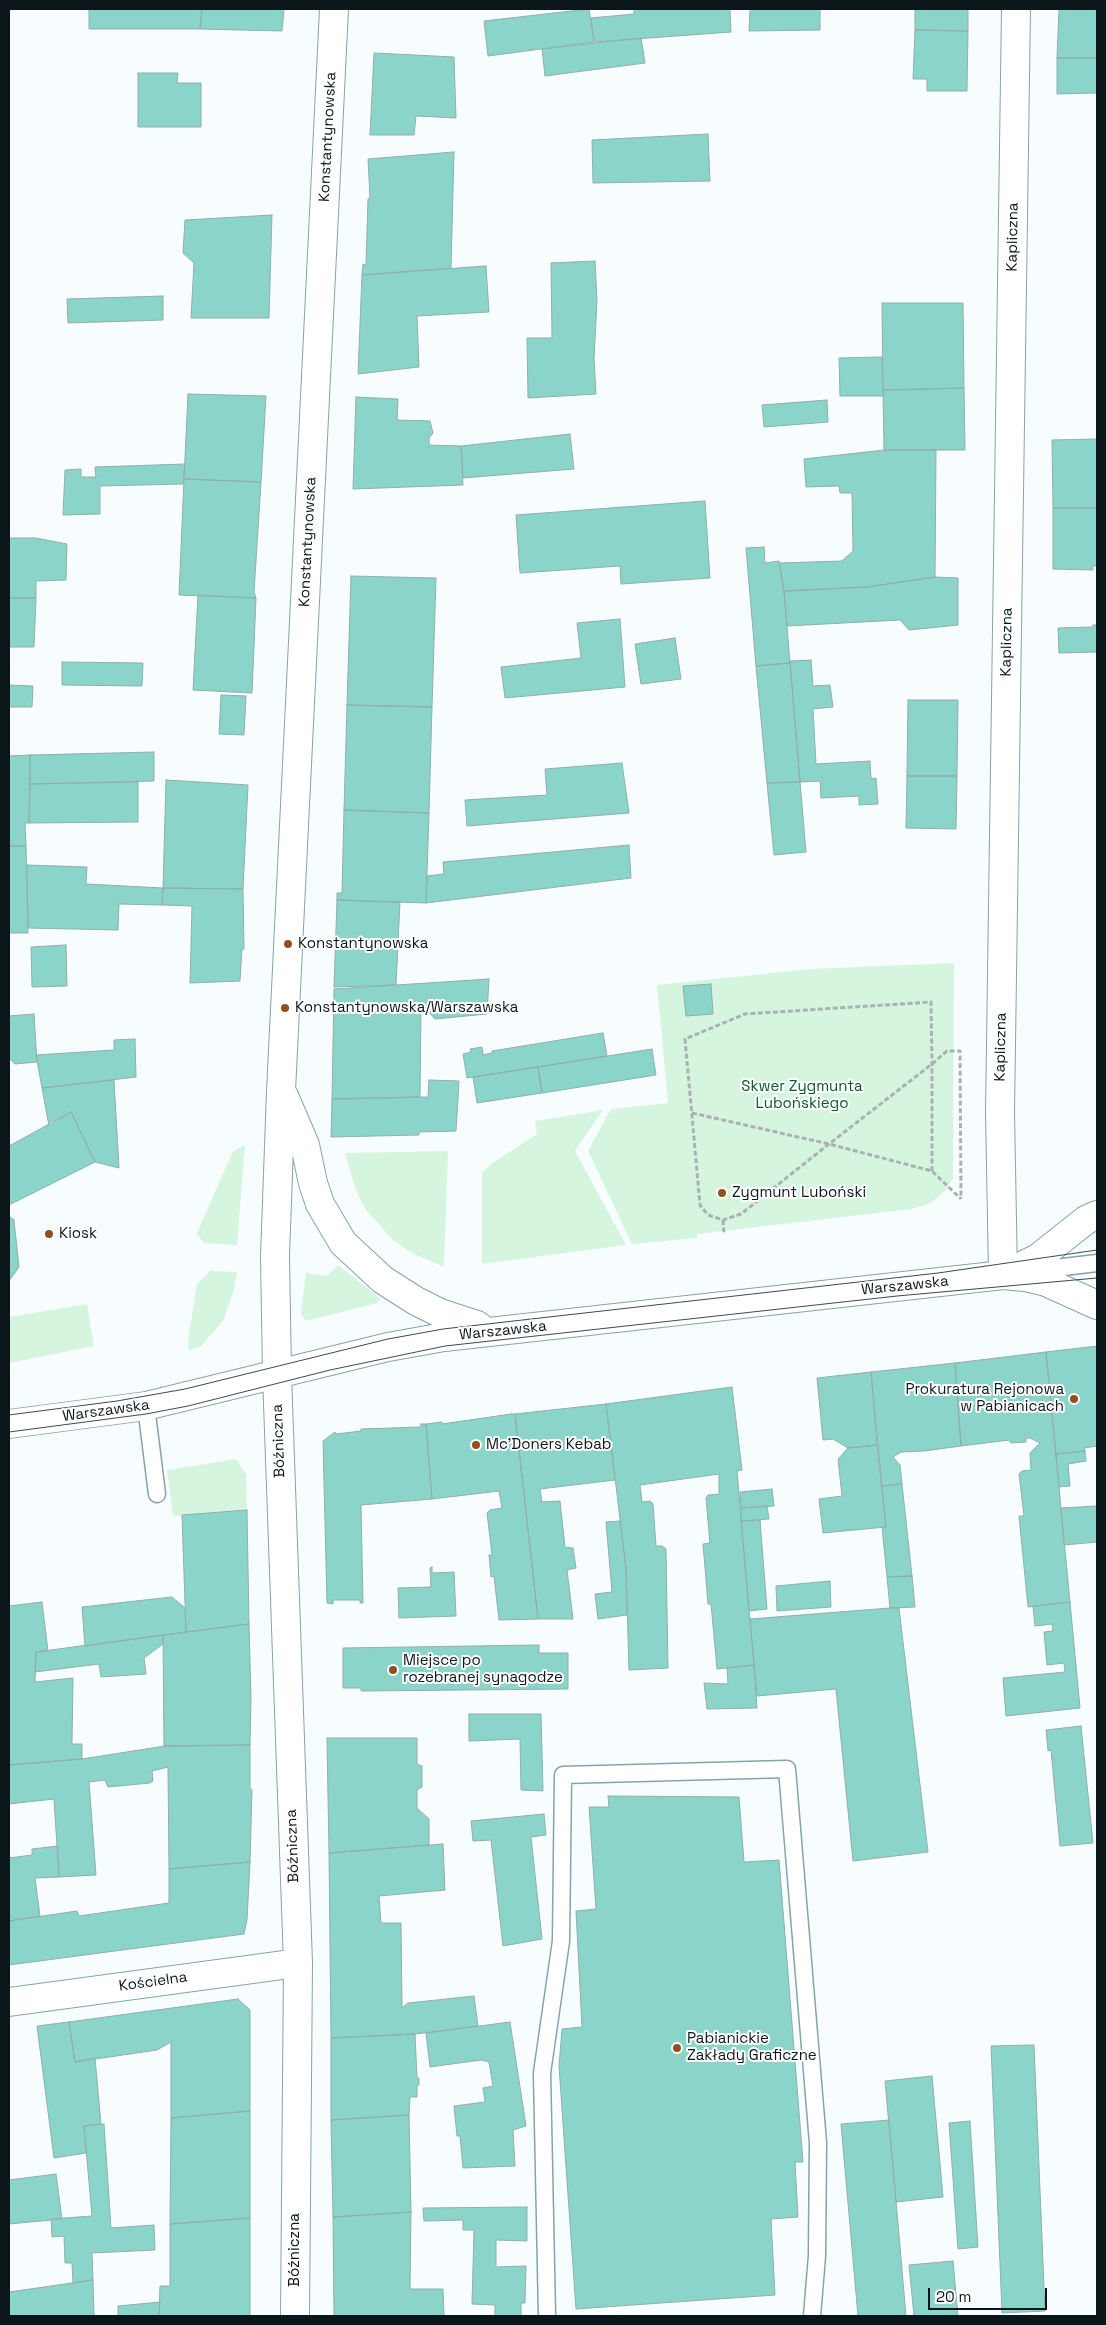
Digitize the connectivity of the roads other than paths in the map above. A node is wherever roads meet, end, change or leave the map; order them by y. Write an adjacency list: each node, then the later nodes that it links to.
1 (334, 9): 3 (street, Konstantynowska)
2 (1016, 9): 6 (street, Kapliczna)
3 (281, 1090): 8 (street); 9 (street, Konstantynowska)
4 (1097, 1215): 6 (street, Warszawska)
5 (1097, 1263): 6 (lane)
6 (1003, 1275): 7 (street, Warszawska); 8 (street, Warszawska)
7 (1097, 1305)
8 (486, 1332): 9 (street, Warszawska)
9 (277, 1375): 10 (street, Warszawska); 13 (street, Bóźniczna)
10 (146, 1406): 11 (street, Warszawska); 12 (lane)
11 (9, 1424)
12 (157, 1494)
13 (298, 1963): 14 (street, Kościelna); 15 (street, Bóźniczna)
14 (9, 2002)
15 (295, 2316)
16 (547, 2316): 17 (lane)
17 (812, 2316)

